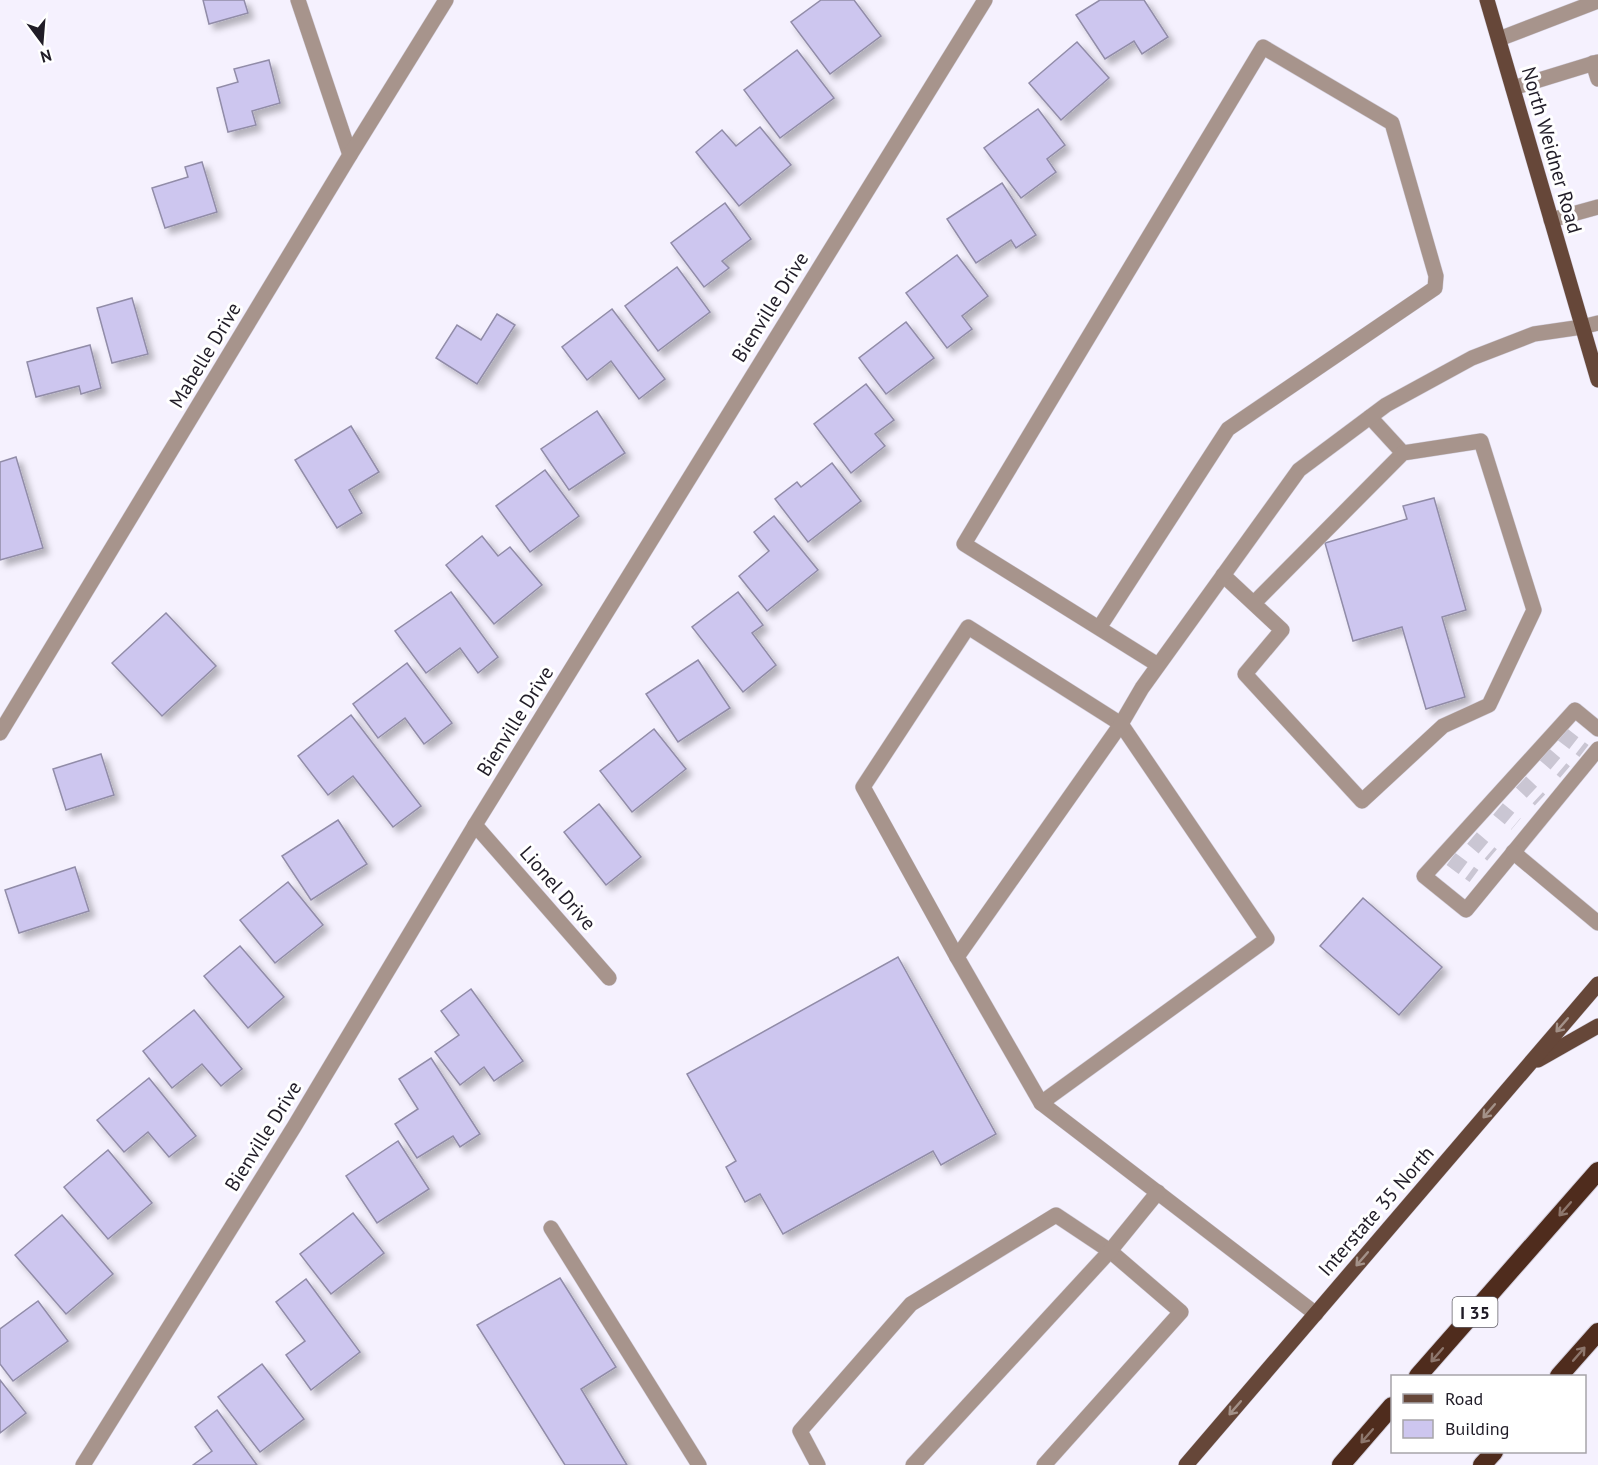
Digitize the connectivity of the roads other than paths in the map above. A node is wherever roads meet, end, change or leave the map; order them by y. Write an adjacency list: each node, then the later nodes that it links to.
1 (298, 0): 10 (street)
2 (447, 0): 10 (street, Mabelle Drive)
3 (985, 0): 27 (street, Bienville Drive)
4 (1487, 0): 6 (main road, North Weidner Road)
5 (1598, 0): 6 (street)
6 (1498, 39): 9 (main road, North Weidner Road)
7 (1596, 62): 8 (street); 9 (street)
8 (1598, 79)
9 (1513, 88): 12 (main road, North Weidner Road)
10 (350, 155): 24 (street, Mabelle Drive)
11 (1598, 207): 12 (street)
12 (1551, 220): 14 (main road, North Weidner Road)
13 (1598, 322): 14 (street)
14 (1582, 327): 15 (main road, North Weidner Road); 16 (street)
15 (1598, 380)
16 (1370, 417): 17 (street); 18 (street)
17 (1403, 453): 19 (street); 19 (street)
18 (1223, 575): 19 (street); 21 (street)
19 (1254, 603)
20 (1099, 628): 20 (street); 21 (street)
21 (1158, 665): 22 (street)
22 (1121, 724): 33 (street); 33 (street); 38 (street)
23 (1598, 729): 31 (street)
24 (0, 733)
25 (1591, 752): 28 (street)
26 (1516, 824): 28 (street)
27 (475, 825): 34 (street, Lionel Drive); 49 (street, Bienville Drive)
28 (1528, 834): 29 (street)
29 (1503, 857): 31 (street); 32 (street)
30 (1473, 876): 31 (street)
31 (1486, 886)
32 (1598, 923)
33 (957, 957): 38 (street)
34 (609, 978)
35 (1598, 984): 37 (main road, Interstate 35 North, one-way to 37)
36 (1598, 1026): 37 (main road)
37 (1527, 1067): 43 (main road, Interstate 35 North, one-way to 43)
38 (1041, 1103): 40 (street)
39 (1598, 1171): 45 (highway, I 35, one-way to 45)
40 (1158, 1192): 42 (street); 43 (street)
41 (551, 1228): 50 (street)
42 (1110, 1251): 51 (street); 52 (street); 53 (street)
43 (1316, 1314): 54 (main road, Interstate 35 North, one-way to 54)
44 (1598, 1332): 46 (highway, one-way to 44)
45 (1420, 1375)
46 (1561, 1375)
47 (1391, 1407): 55 (highway, one-way to 55)
48 (1493, 1453): 56 (highway)
49 (83, 1465)
50 (699, 1465)
51 (818, 1465)
52 (913, 1465)
53 (1044, 1465)
54 (1186, 1465)
55 (1341, 1465)
56 (1482, 1465)

